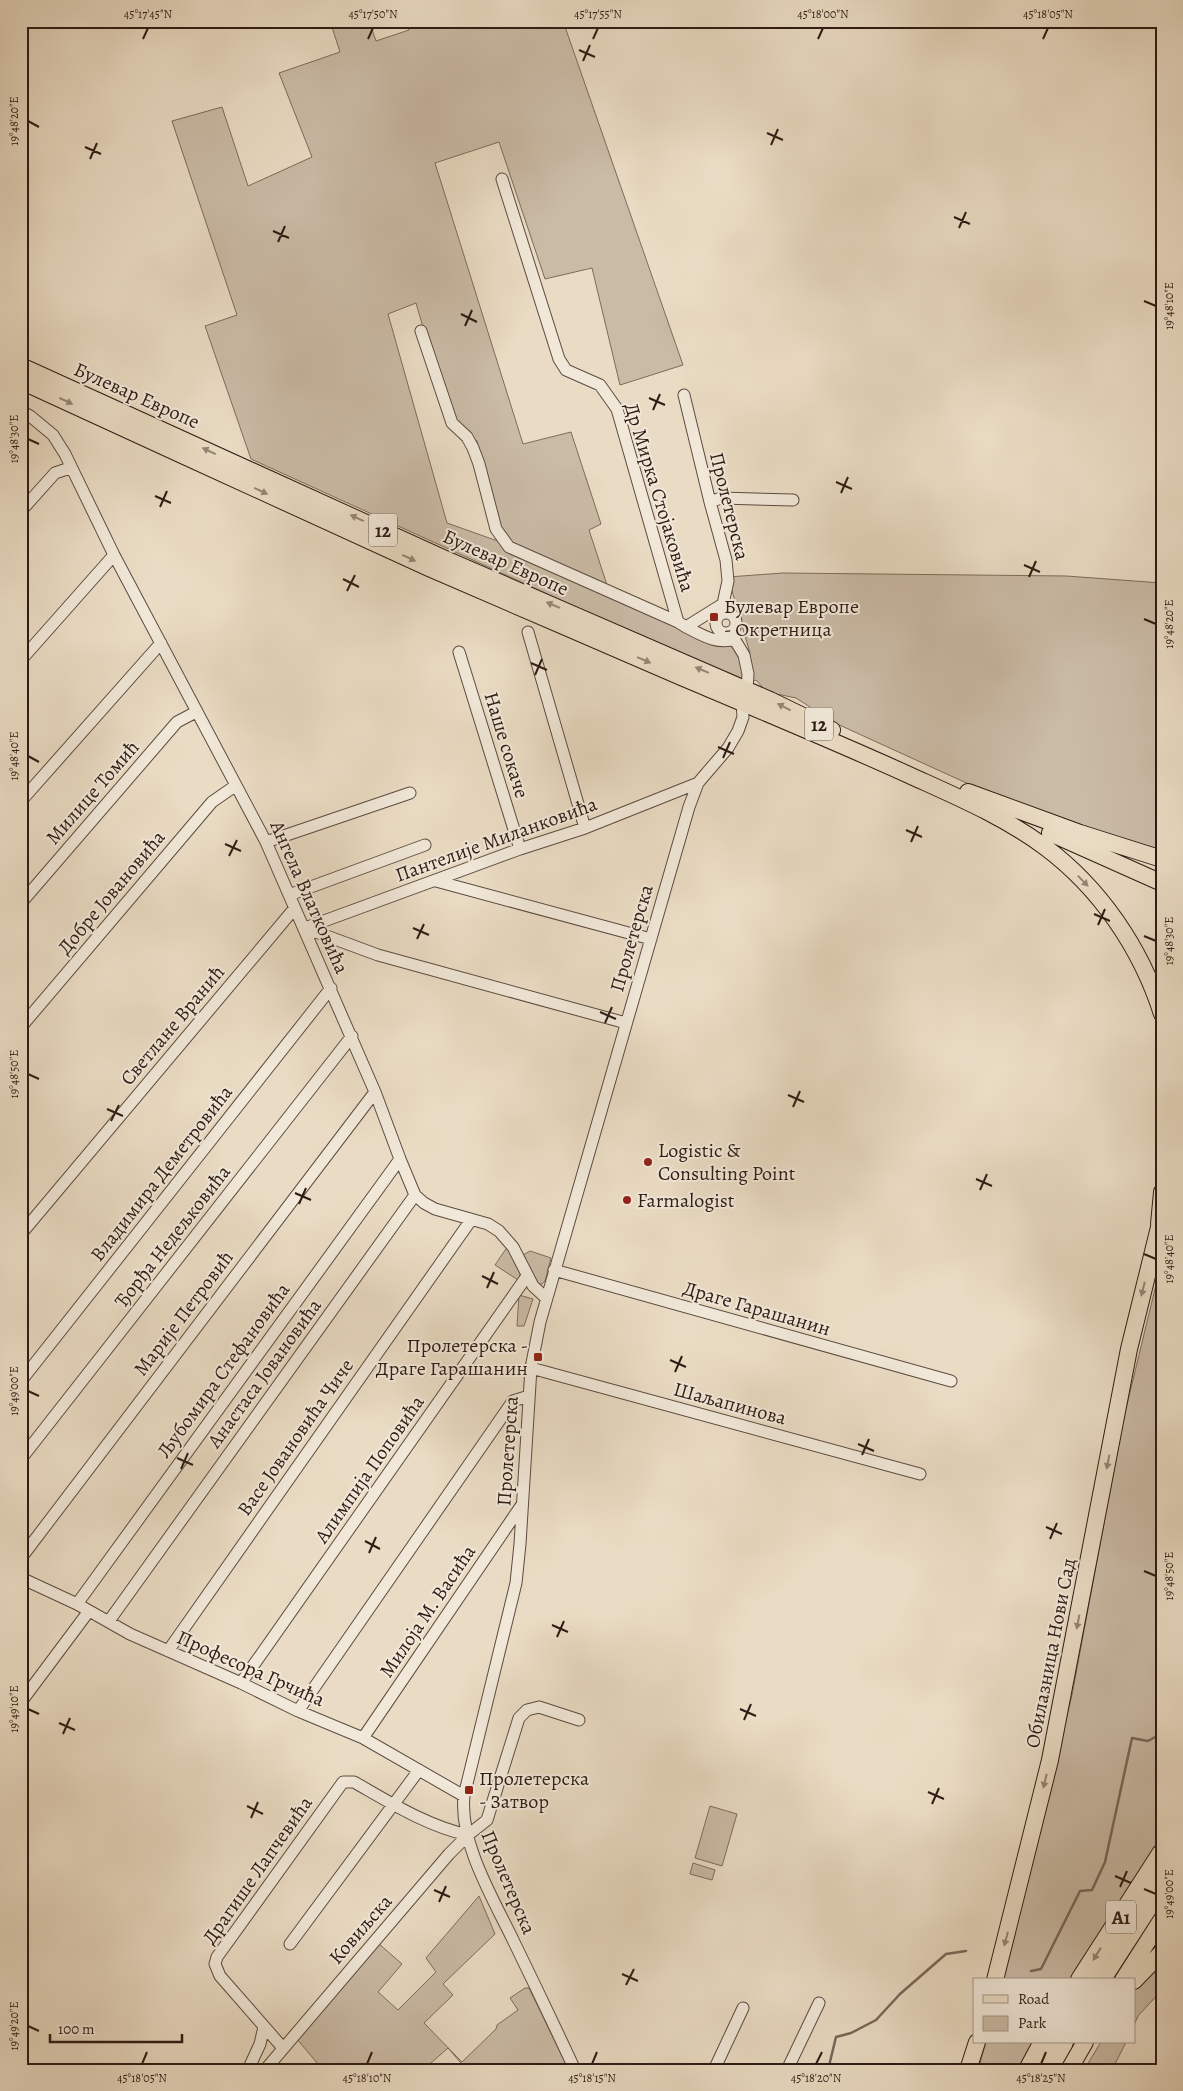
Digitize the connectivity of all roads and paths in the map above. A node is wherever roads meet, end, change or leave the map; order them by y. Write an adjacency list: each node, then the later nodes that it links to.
1 (502, 179): 13 (street, Др Мирка Стојаковића)
2 (421, 332): 13 (street)
3 (21, 366): 19 (main road, Булевар Европе / 12, one-way to 3)
4 (21, 381): 19 (main road, Булевар Европе / 12, one-way to 19)
5 (684, 395): 9 (street, Пролетерска)
6 (21, 411): 7 (street, Ангела Влатковића)
7 (70, 468): 10 (street); 11 (street, Ангела Влатковића)
8 (793, 500): 9 (street)
9 (710, 502): 12 (street, Пролетерска)
10 (21, 512)
11 (114, 555): 16 (street, Ангела Влатковића); 18 (street)
12 (724, 609): 13 (street); 15 (street, Пролетерска)
13 (682, 625): 15 (street)
14 (528, 632): 26 (street)
15 (732, 636): 19 (street, Пролетерска)
16 (161, 643): 20 (street, Ангела Влатковића); 25 (street)
17 (459, 652): 29 (street, Наше сокаче)
18 (21, 660)
19 (744, 696): 21 (street, Пролетерска); 24 (main road, Булевар Европе / 12)
20 (196, 712): 22 (street, Ангела Влатковића); 34 (street, Милице Томић)
21 (698, 783): 26 (street, Пантелије Миланковића); 37 (street, Пролетерска)
22 (235, 786): 27 (street, Ангела Влатковића); 41 (street, Добре Јовановића)
23 (410, 793): 27 (street)
24 (973, 799): 30 (main road); 32 (main road); 39 (main road, one-way to 39)
25 (21, 801)
26 (585, 828): 29 (street, Пантелије Миланковића)
27 (266, 842): 33 (street, Ангела Влатковића)
28 (425, 845): 33 (street)
29 (520, 849): 31 (street, Пантелије Миланковића)
30 (1162, 859)
31 (436, 881): 36 (street, Пантелије Миланковића); 37 (street)
32 (1162, 883)
33 (289, 895): 35 (street, Ангела Влатковића)
34 (21, 903)
35 (294, 909): 36 (street, Ангела Влатковића); 49 (street, Светлане Вранић)
36 (305, 928): 38 (street, Ангела Влатковића); 40 (street)
37 (651, 939): 40 (street, Пролетерска)
38 (331, 988): 42 (street, Ангела Влатковића); 54 (street, Владимира Деметровића)
39 (1162, 1014)
40 (626, 1023): 50 (street, Пролетерска)
41 (21, 1027)
42 (352, 1036): 43 (street, Ангела Влатковића); 57 (street, Ђорђа Недељковића)
43 (376, 1092): 44 (street, Ангела Влатковића); 60 (street, Марије Петровић)
44 (400, 1159): 46 (street, Ангела Влатковића); 62 (street, Љубомира Стефановића)
45 (1162, 1192): 48 (main road, Обилазница Нови Сад)
46 (415, 1194): 47 (street); 64 (street, Анастаса Јовановића)
47 (471, 1220): 51 (street); 65 (street, Васе Јовановића Чиче)
48 (1160, 1220): 80 (main road, Обилазница Нови Сад, one-way to 80)
49 (21, 1234)
50 (554, 1270): 52 (street, Пролетерска); 55 (street, Драге Гарашанин)
51 (527, 1276): 52 (street); 66 (street, Алимпија Поповића)
52 (546, 1298): 53 (street, Пролетерска)
53 (531, 1368): 56 (street, Пролетерска); 58 (street, Шаљапинова)
54 (21, 1381)
55 (951, 1382)
56 (529, 1396): 59 (street, Пролетерска); 68 (street)
57 (21, 1459)
58 (920, 1474)
59 (522, 1505): 70 (street, Милоја М. Васића); 72 (street, Пролетерска)
60 (21, 1558)
61 (21, 1578): 62 (street, Професора Грчића)
62 (77, 1604): 63 (street, Професора Грчића)
63 (90, 1611): 64 (street, Професора Грчића); 67 (street)
64 (109, 1622): 65 (street, Професора Грчића)
65 (168, 1651): 66 (street, Професора Грчића)
66 (241, 1683): 68 (street, Професора Грчића)
67 (21, 1702)
68 (298, 1711): 70 (street, Професора Грчића)
69 (578, 1720): 74 (street, Ковиљска)
70 (363, 1738): 71 (street, Професора Грчића)
71 (419, 1770): 72 (street, Професора Грчића); 73 (street)
72 (464, 1796): 74 (street, Пролетерска)
73 (395, 1805): 74 (street); 78 (street); 87 (street, Драгише Лапчевића)
74 (468, 1835): 92 (street, Ковиљска); 95 (street, Пролетерска)
75 (1162, 1854): 81 (highway, A1, one-way to 81)
76 (1162, 1884): 82 (highway, A1)
77 (1162, 1918): 83 (main road)
78 (290, 1944)
79 (1162, 1952): 84 (main road)
80 (996, 1978)
81 (1082, 1978)
82 (1101, 1978)
83 (1124, 1978)
84 (1136, 1979)
85 (819, 2003): 97 (street)
86 (743, 2008): 96 (street)
87 (264, 2026): 92 (street, Драгише Лапчевића); 93 (street)
88 (976, 2044): 98 (main road)
89 (1043, 2044): 99 (highway)
90 (1062, 2044): 100 (highway)
91 (1083, 2044): 101 (main road)
92 (282, 2048): 94 (street, Ковиљска)
93 (248, 2070)
94 (265, 2070)
95 (575, 2070)
96 (714, 2070)
97 (787, 2070)
98 (968, 2070)
99 (1029, 2070)
100 (1047, 2070)
101 (1069, 2070)

